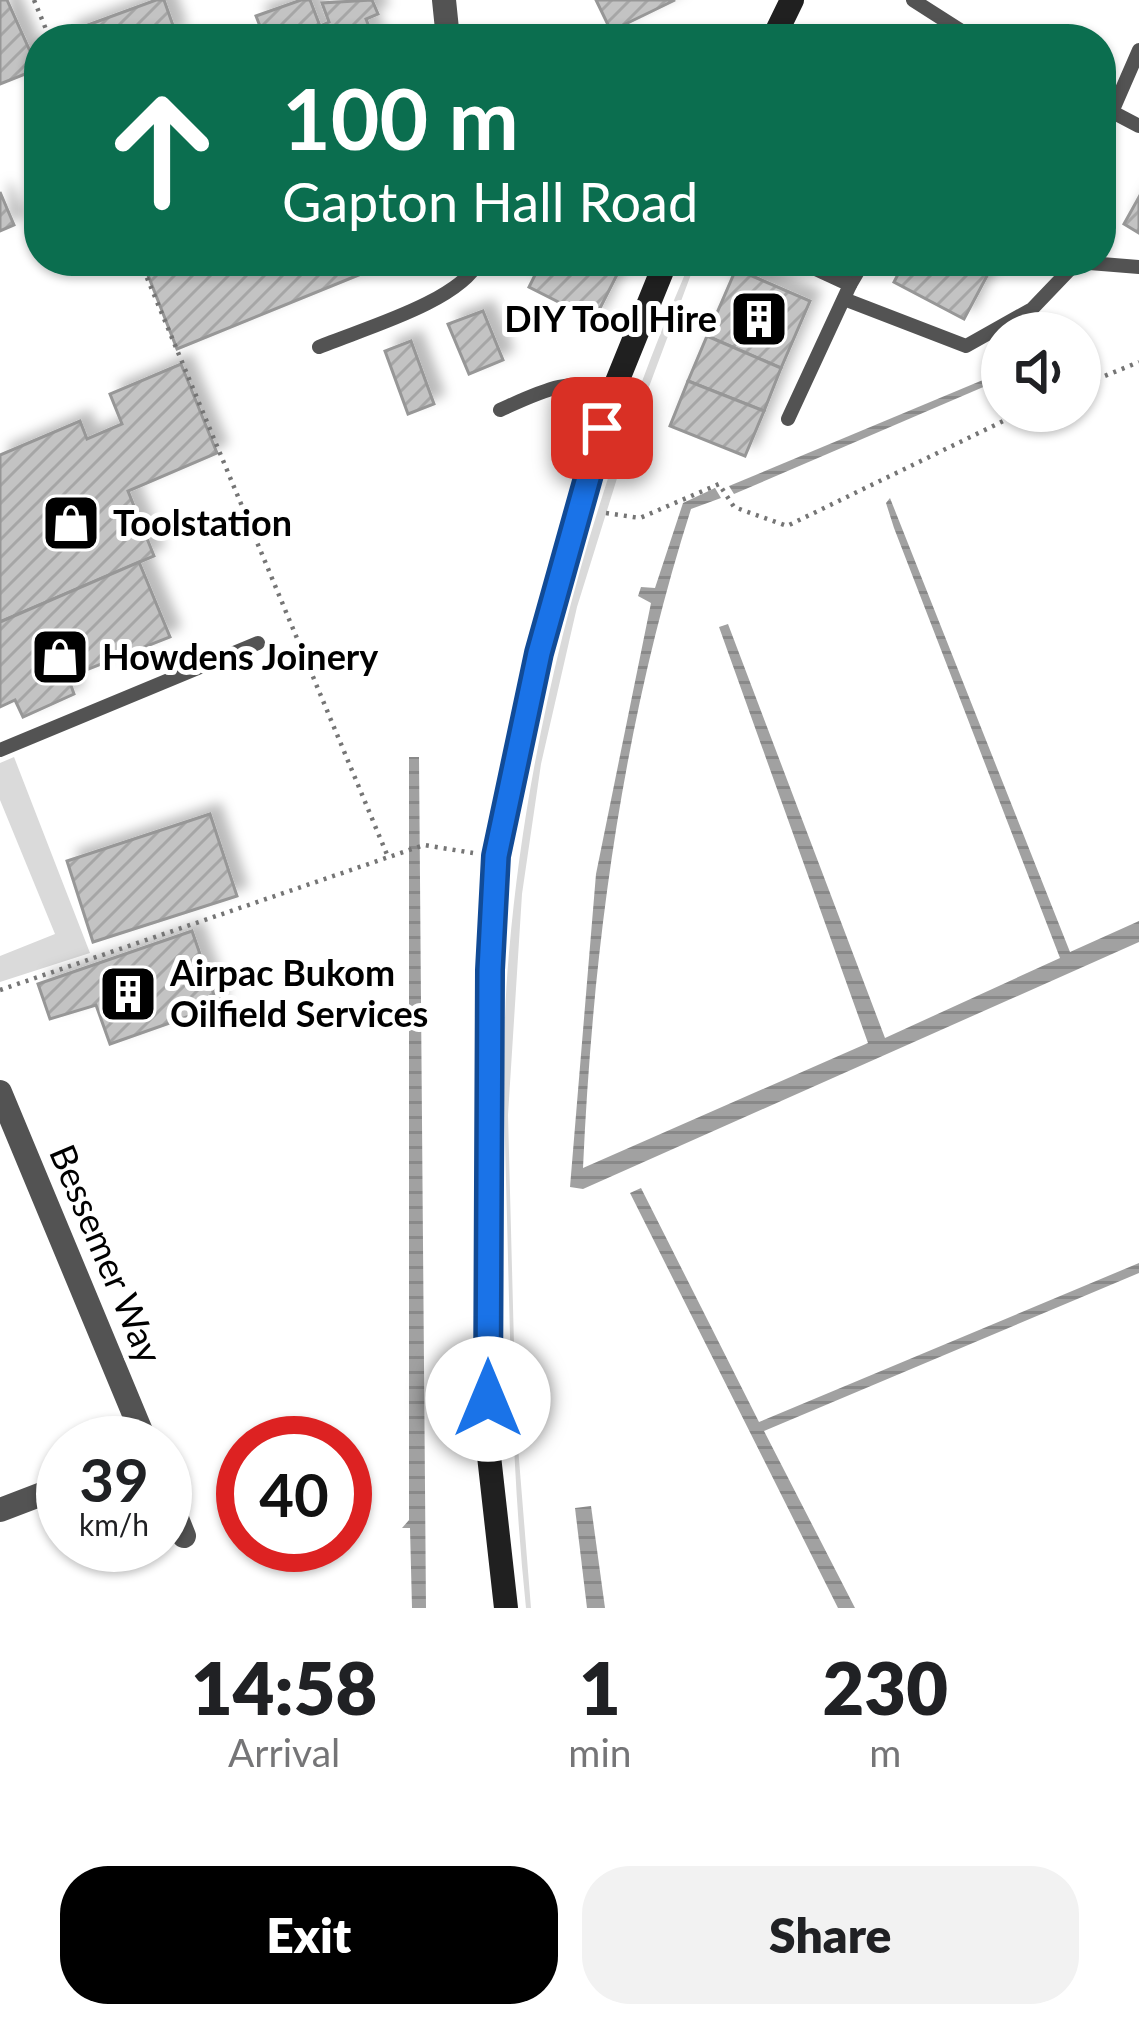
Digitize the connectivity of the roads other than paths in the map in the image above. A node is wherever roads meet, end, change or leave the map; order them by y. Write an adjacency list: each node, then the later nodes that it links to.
1 (913, 0): 2 (lane)
2 (951, 24)
3 (1139, 50): 4 (lane)
4 (1116, 92)
5 (469, 276): 11 (lane)
6 (659, 276): 12 (street)
7 (822, 276): 10 (lane)
8 (856, 276): 10 (lane)
9 (1064, 276): 10 (lane)
10 (847, 292): 14 (lane)
11 (319, 347)
12 (614, 389): 13 (lane); 21 (street)
13 (500, 410)
14 (788, 419)
15 (258, 643): 16 (lane)
16 (0, 750)
17 (0, 1092): 18 (street, Bessemer Way)
18 (135, 1416)
19 (36, 1496): 20 (street)
20 (0, 1510)
21 (506, 1608)

